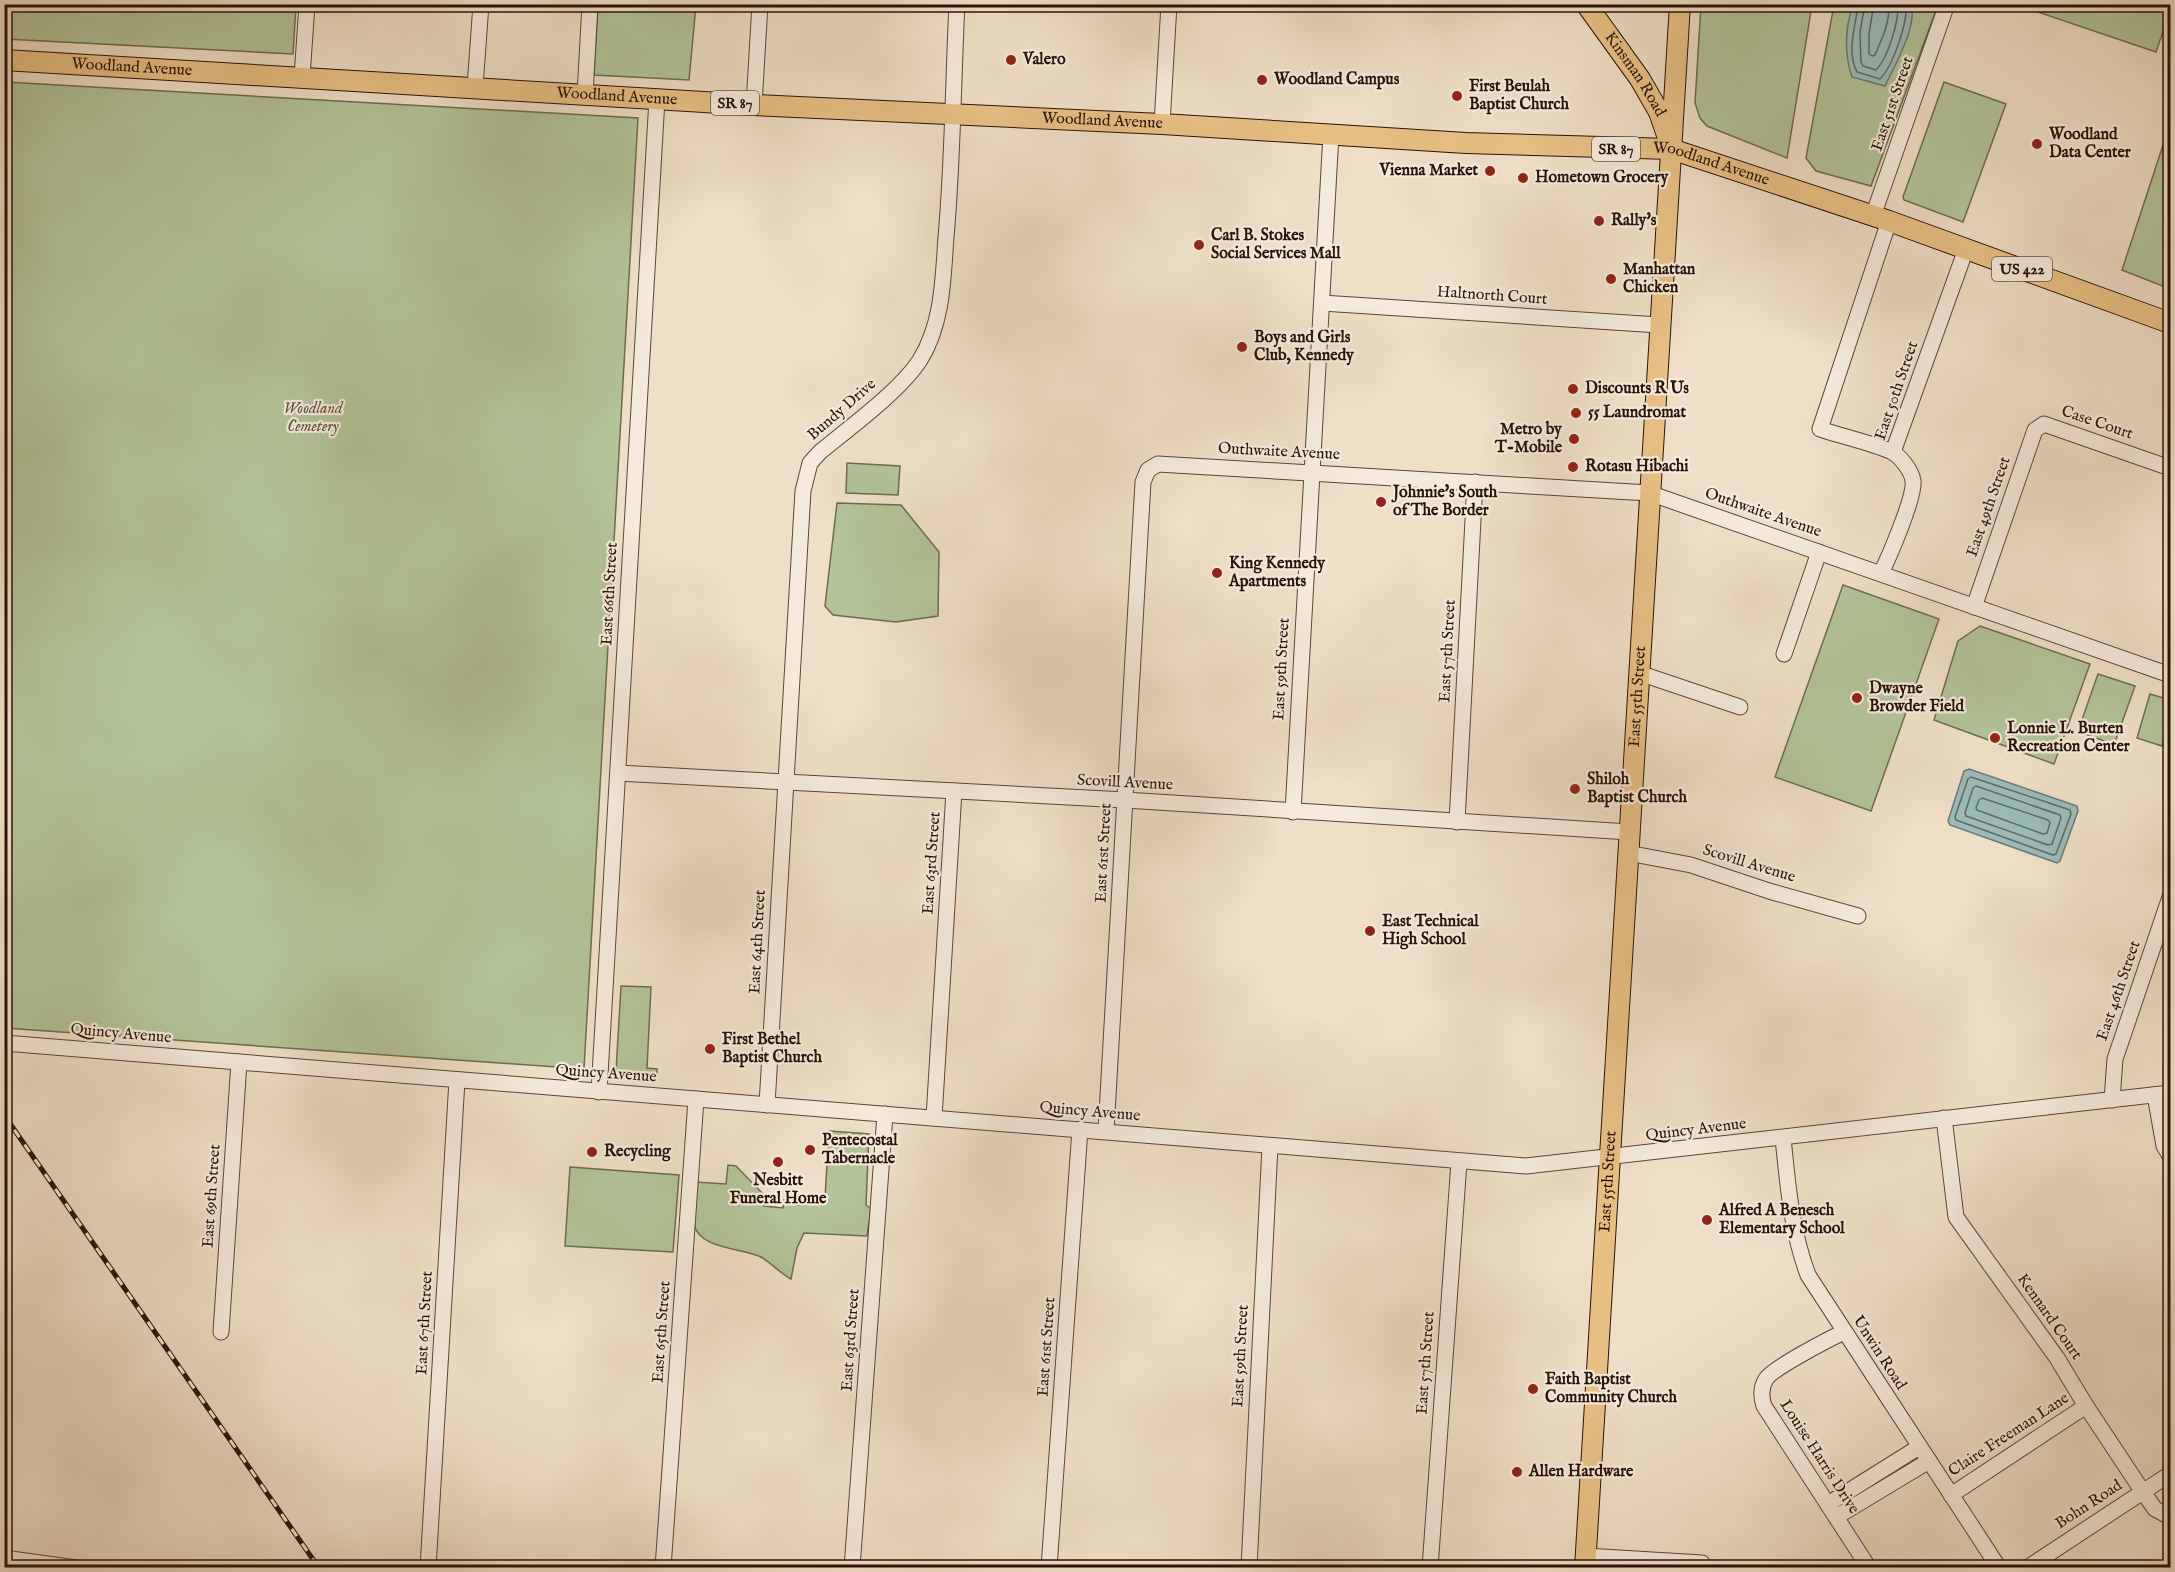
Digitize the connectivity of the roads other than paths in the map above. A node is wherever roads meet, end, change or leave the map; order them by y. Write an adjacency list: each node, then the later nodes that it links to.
1 (307, 4): 11 (street)
2 (481, 4): 12 (street)
3 (590, 4): 13 (street)
4 (760, 4): 15 (street)
5 (957, 4): 16 (street)
6 (1169, 4): 17 (street)
7 (1586, 4): 19 (main road, Kinsman Road)
8 (1680, 4): 19 (main road, East 55th Street)
9 (1947, 4): 20 (street, East 51st Street)
10 (4, 60): 11 (main road, Woodland Avenue / SR 87)
11 (302, 77): 12 (main road, Woodland Avenue / SR 87)
12 (476, 87): 13 (main road, Woodland Avenue / SR 87)
13 (585, 95): 14 (main road, Woodland Avenue / SR 87)
14 (657, 99): 15 (main road, Woodland Avenue / SR 87); 39 (street, East 66th Street)
15 (754, 105): 16 (main road, Woodland Avenue / SR 87)
16 (953, 113): 17 (main road, Woodland Avenue / SR 87); 40 (street, Bundy Drive)
17 (1162, 124): 18 (main road, Woodland Avenue / SR 87)
18 (1331, 134): 19 (main road, Woodland Avenue / SR 87); 22 (street, East 59th Street)
19 (1671, 149): 20 (main road, Woodland Avenue / US 422); 24 (main road, East 55th Street)
20 (1881, 218): 21 (main road, Woodland Avenue / US 422); 26 (street, East 51st Street)
21 (1966, 249): 23 (main road, Woodland Avenue / US 422); 26 (street, East 50th Street)
22 (1322, 303): 24 (street, Haltnorth Court); 29 (street, East 59th Street)
23 (2170, 322)
24 (1659, 325): 31 (main road, East 55th Street)
25 (2044, 424): 27 (street, Case Court); 34 (street, East 49th Street)
26 (1893, 452): 33 (street, East 50th Street)
27 (2170, 468)
28 (1148, 470): 29 (street, Outhwaite Avenue); 42 (street, East 61st Street)
29 (1311, 471): 30 (street, Outhwaite Avenue); 43 (street, East 59th Street)
30 (1474, 482): 31 (street, Outhwaite Avenue); 44 (street, East 57th Street)
31 (1649, 493): 32 (street, Outhwaite Avenue); 36 (main road, East 55th Street)
32 (1820, 552): 33 (street, Outhwaite Avenue); 35 (street)
33 (1881, 573): 34 (street, Outhwaite Avenue)
34 (1974, 606): 37 (street, Outhwaite Avenue)
35 (1784, 654)
36 (1639, 673): 38 (street); 45 (main road, East 55th Street)
37 (2170, 675)
38 (1740, 707)
39 (618, 772): 40 (street, Scovill Avenue); 52 (street, East 66th Street)
40 (785, 782): 41 (street, Scovill Avenue); 57 (street, East 64th Street)
41 (954, 791): 42 (street, Scovill Avenue); 59 (street, East 63rd Street)
42 (1125, 800): 43 (street, Scovill Avenue); 62 (street, East 61st Street)
43 (1293, 812): 44 (street, Scovill Avenue)
44 (1457, 822): 45 (street, Scovill Avenue)
45 (1629, 832): 46 (main road, East 55th Street)
46 (1628, 853): 48 (street, Scovill Avenue); 66 (main road, East 55th Street)
47 (2170, 897): 56 (street, East 46th Street)
48 (1858, 916)
49 (4, 1043): 50 (street, Quincy Avenue)
50 (238, 1062): 51 (street, Quincy Avenue); 68 (street, East 69th Street)
51 (458, 1080): 52 (street, Quincy Avenue); 83 (street, East 67th Street)
52 (599, 1092): 55 (street, Quincy Avenue)
53 (2170, 1093): 54 (street, Quincy Avenue)
54 (2155, 1095): 56 (street, Quincy Avenue); 65 (street)
55 (696, 1099): 57 (street, Quincy Avenue); 84 (street, East 65th Street)
56 (2112, 1100): 60 (street, Quincy Avenue)
57 (767, 1105): 58 (street, Quincy Avenue)
58 (885, 1114): 59 (street, Quincy Avenue); 85 (street, East 63rd Street)
59 (934, 1118): 61 (street, Quincy Avenue)
60 (1944, 1118): 63 (street, Quincy Avenue); 70 (street, Kennard Court)
61 (1080, 1129): 62 (street, Quincy Avenue); 86 (street, East 61st Street)
62 (1106, 1131): 64 (street, Quincy Avenue)
63 (1783, 1138): 66 (street, Quincy Avenue); 69 (street, Unwin Road)
64 (1270, 1146): 67 (street, Quincy Avenue); 87 (street, East 59th Street)
65 (2170, 1156)
66 (1610, 1158): 67 (street, Quincy Avenue); 79 (main road, East 55th Street)
67 (1459, 1162): 88 (street, East 57th Street)
68 (221, 1332)
69 (1844, 1332): 71 (street, Unwin Road); 76 (street, Louise Harris Drive)
70 (2086, 1406): 74 (street, Kennard Court); 75 (street, Claire Freeman Lane)
71 (1919, 1447): 72 (street, Unwin Road); 76 (street)
72 (1929, 1461): 75 (street, Unwin Road); 76 (street)
73 (2170, 1474): 74 (street, Bohn Road)
74 (2143, 1492): 77 (street, Kennard Court); 91 (street, Bohn Road)
75 (1951, 1495): 90 (street, Unwin Road)
76 (1832, 1511): 89 (street, Louise Harris Drive)
77 (2170, 1517)
78 (4, 1558): 81 (street)
79 (1586, 1562): 80 (street)
80 (1702, 1563)
81 (36, 1565): 82 (street)
82 (76, 1568)
83 (428, 1568)
84 (663, 1568)
85 (852, 1568)
86 (1049, 1568)
87 (1249, 1568)
88 (1430, 1568)
89 (1869, 1568)
90 (1999, 1568)
91 (2028, 1568)

